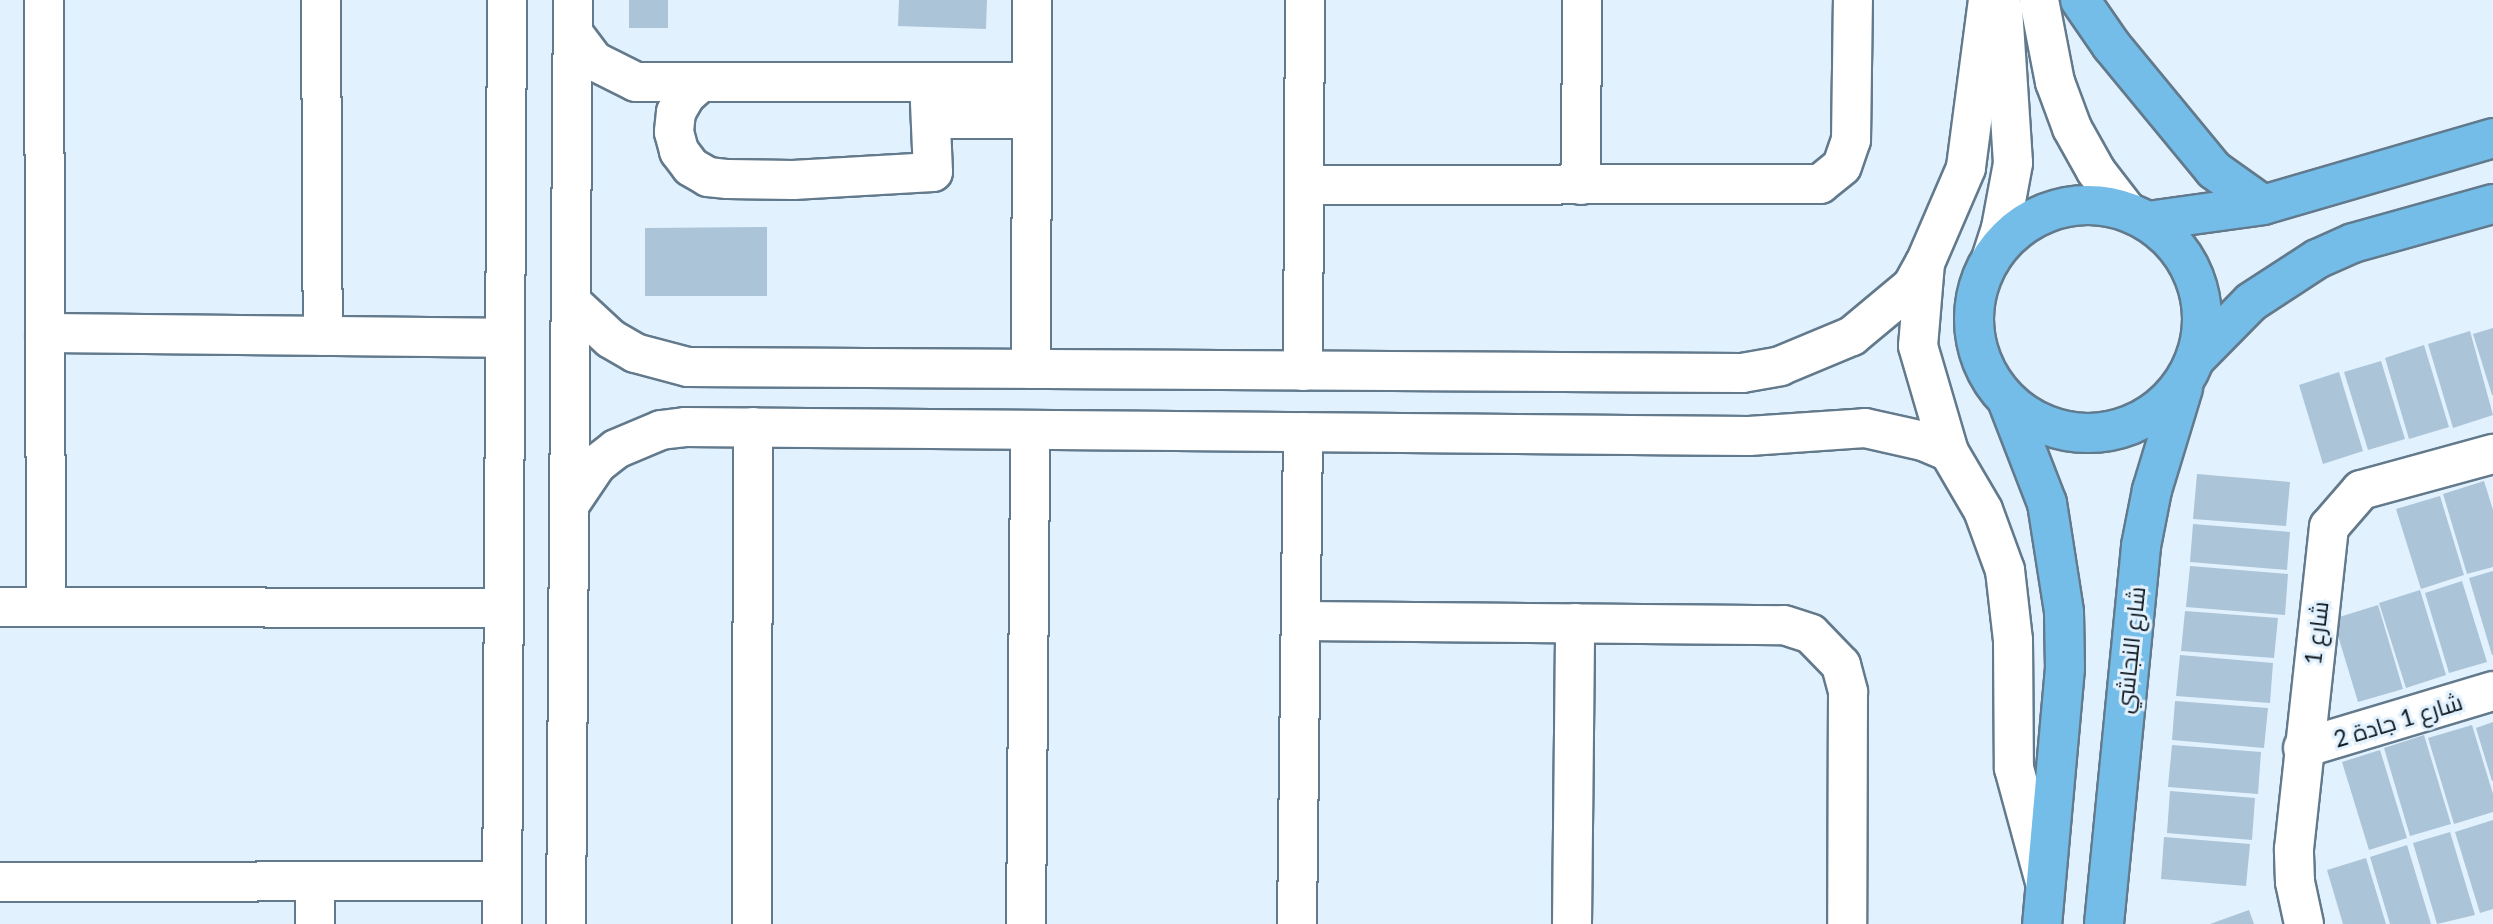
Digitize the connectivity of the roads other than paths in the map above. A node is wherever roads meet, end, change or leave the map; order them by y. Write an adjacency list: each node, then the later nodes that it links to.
1 (44, 0): 25 (street)
2 (321, 0): 26 (street)
3 (507, 0): 27 (street)
4 (1031, 0): 15 (street)
5 (1305, 0): 17 (street)
6 (1582, 0): 18 (street)
7 (1853, 0): 18 (street)
8 (1987, 0): 23 (street)
9 (2003, 0): 22 (street)
10 (2039, 0): 21 (street)
11 (2080, 0): 20 (main road)
12 (573, 17): 13 (street); 24 (street)
13 (701, 82): 14 (street); 14 (street)
14 (930, 100): 15 (street)
15 (1031, 100): 28 (street)
16 (2493, 138): 20 (main road)
17 (1304, 184): 18 (street); 29 (street)
18 (1581, 186)
19 (2493, 204): 30 (main road, شارع النجاشي)
20 (2263, 205): 21 (main road)
21 (2137, 216): 22 (main road); 30 (main road)
22 (1991, 259): 31 (main road)
23 (1925, 263): 29 (street); 35 (street)
24 (571, 302): 28 (street); 37 (street)
25 (45, 333): 26 (street); 39 (street)
26 (323, 336): 27 (street)
27 (505, 338): 40 (street)
28 (1031, 369): 29 (street)
29 (1303, 370)
30 (2191, 370): 31 (main road); 58 (main road, شارع النجاشي)
31 (2007, 400): 48 (main road)
32 (753, 428): 33 (street); 37 (street); 52 (street)
33 (1030, 430): 34 (street); 53 (street)
34 (1303, 432): 35 (street); 41 (street)
35 (1949, 452): 48 (street)
36 (2493, 454): 44 (street, شارع 1)
37 (570, 504): 51 (street)
38 (0, 607): 39 (street)
39 (46, 607): 40 (street)
40 (503, 608): 46 (street)
41 (1301, 621): 42 (street); 54 (street)
42 (1575, 623): 55 (street); 56 (street)
43 (2493, 691): 44 (street, شارع 1 جادة 2)
44 (2302, 748): 59 (street, شارع 1)
45 (315, 881): 46 (street); 47 (street); 49 (street)
46 (502, 881): 50 (street)
47 (0, 882)
48 (2046, 885): 57 (main road)
49 (315, 924)
50 (502, 924)
51 (566, 924)
52 (752, 924)
53 (1026, 924)
54 (1297, 924)
55 (1572, 924)
56 (1847, 924)
57 (2042, 924)
58 (2104, 924)
59 (2304, 924)

